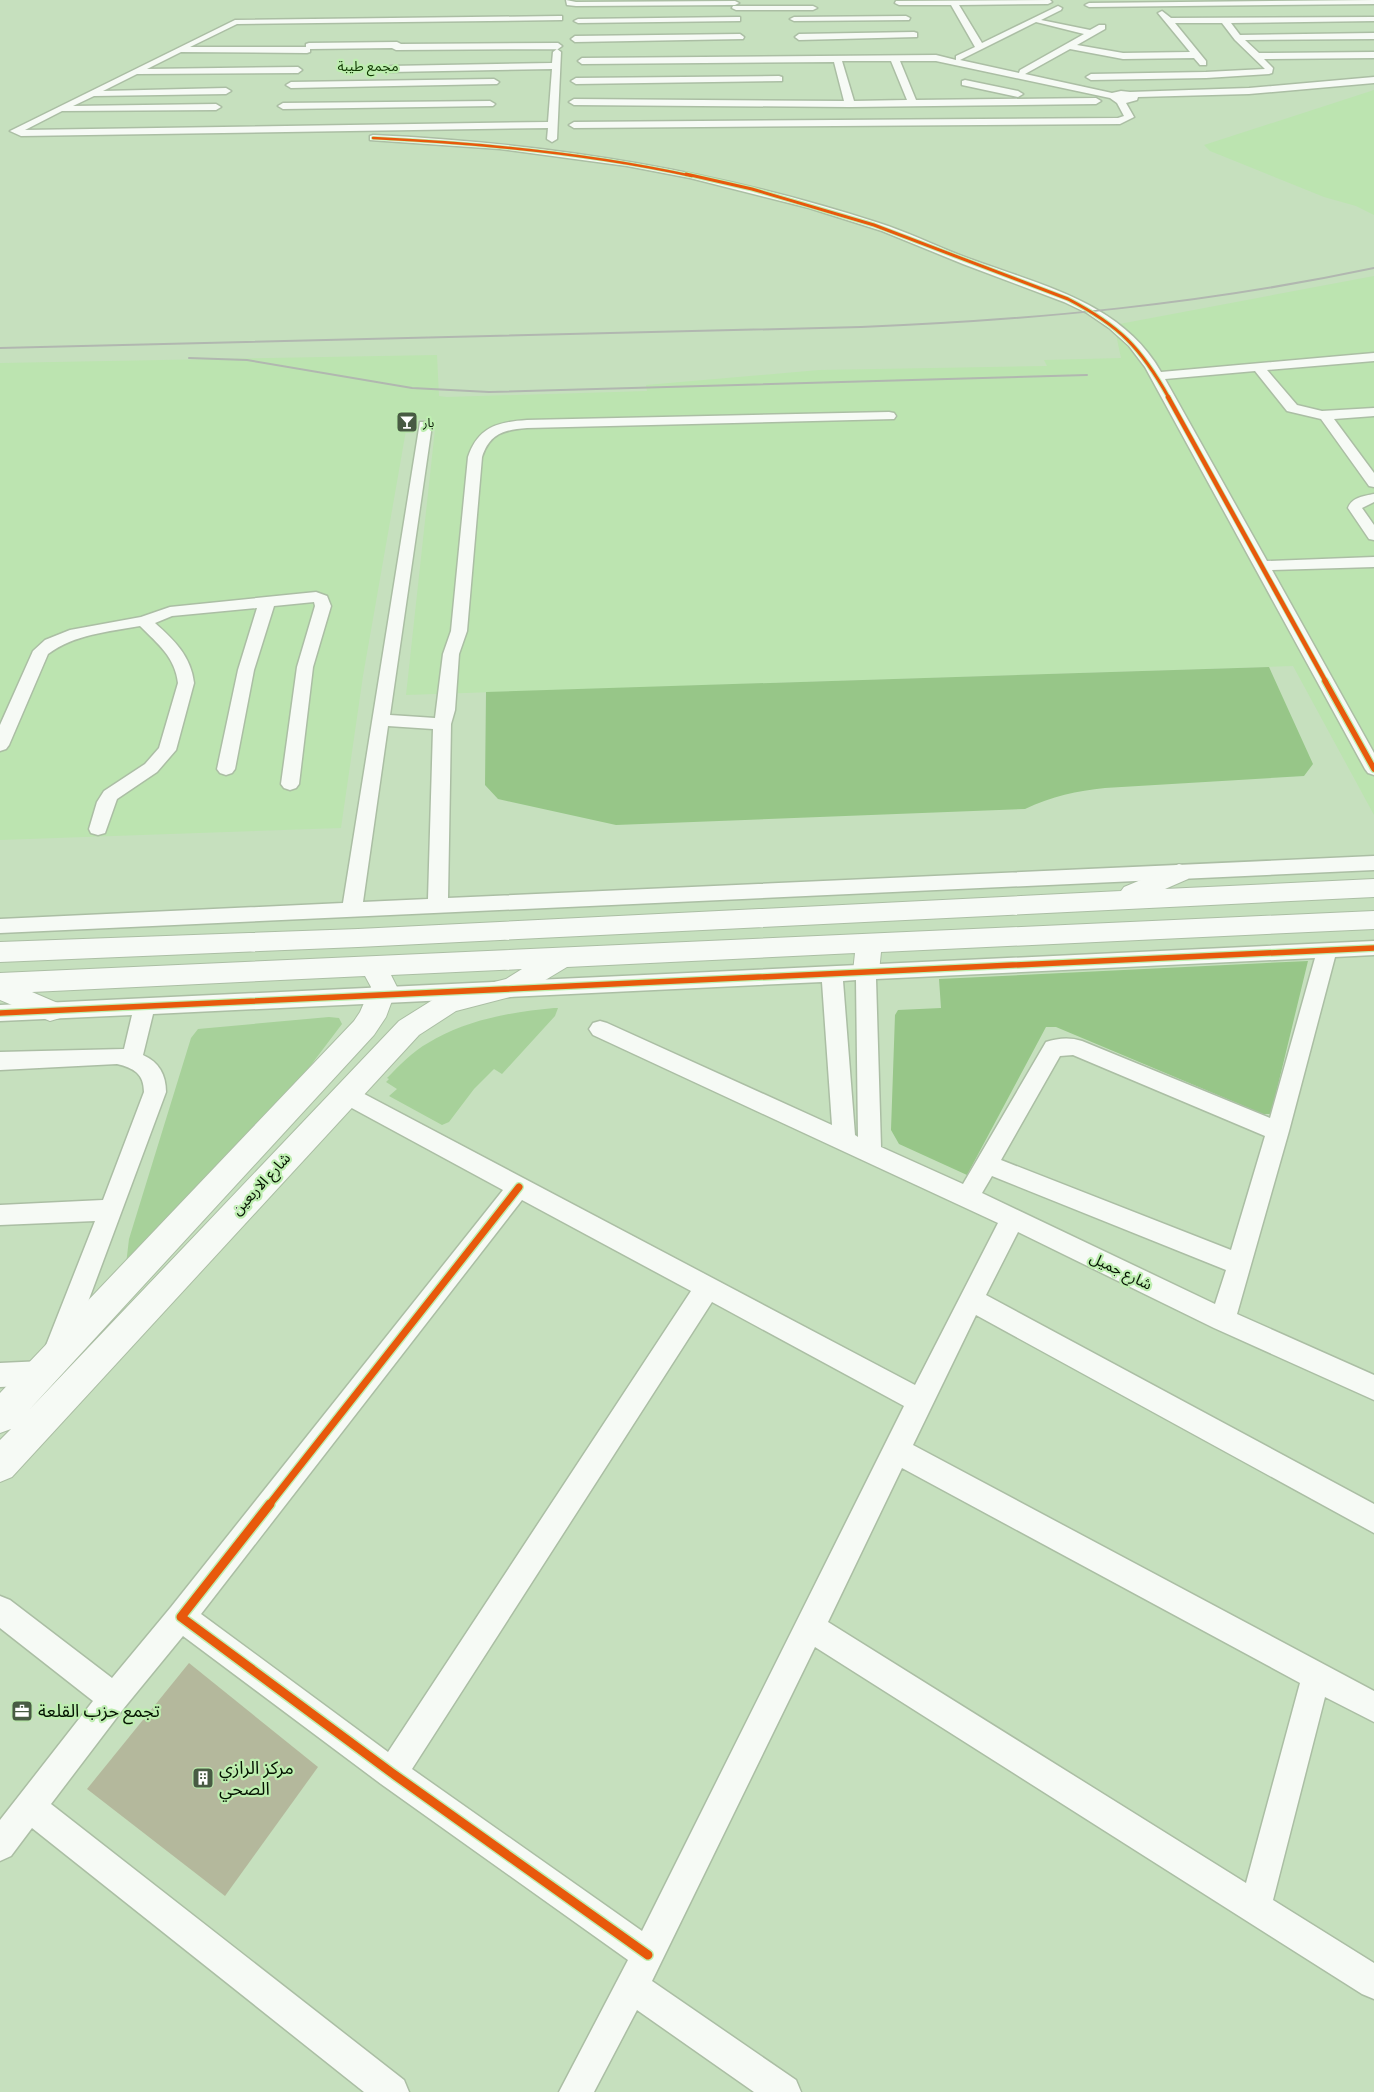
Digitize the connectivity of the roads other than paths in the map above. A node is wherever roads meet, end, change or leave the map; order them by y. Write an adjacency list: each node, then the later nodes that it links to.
1 (570, 0): 5 (street)
2 (1124, 0): 8 (street); 9 (street)
3 (1234, 0): 9 (street)
4 (1048, 1): 17 (street); 19 (street)
5 (675, 2): 12 (street); 26 (street)
6 (898, 2): 7 (street); 20 (street)
7 (954, 2): 19 (street); 48 (street)
8 (1087, 2): 13 (street); 18 (street)
9 (1203, 2): 10 (street); 13 (street)
10 (1316, 2): 11 (street); 23 (street)
11 (1374, 2)
12 (735, 4): 15 (street); 27 (street)
13 (1154, 4): 31 (street)
14 (843, 7): 22 (street)
15 (791, 8): 16 (street); 21 (street)
16 (826, 8)
17 (1062, 8): 19 (street); 32 (street)
18 (1080, 9)
19 (1016, 13): 48 (street)
20 (906, 18): 22 (street); 45 (street)
21 (794, 19): 22 (street); 38 (street)
22 (848, 19)
23 (1336, 19): 24 (street); 28 (street)
24 (1351, 19): 25 (street); 36 (street)
25 (1374, 19)
26 (677, 20): 27 (street); 30 (street)
27 (737, 20): 37 (street)
28 (1224, 20): 31 (street); 39 (street)
29 (321, 21): 41 (street); 43 (street); 44 (street)
30 (578, 21)
31 (1169, 21): 51 (street)
32 (1040, 22): 34 (street); 61 (street)
33 (1102, 28): 34 (street)
34 (1092, 33): 47 (street)
35 (1353, 36): 36 (street); 39 (street); 52 (street)
36 (1371, 36)
37 (740, 37): 40 (street); 55 (street)
38 (799, 37): 45 (street); 50 (street)
39 (1238, 38): 54 (street)
40 (575, 39)
41 (198, 40): 42 (street); 49 (street)
42 (217, 40)
43 (308, 43): 44 (street); 49 (street); 65 (street)
44 (397, 45): 46 (street); 46 (street); 63 (street); 74 (street)
45 (918, 45): 50 (street); 60 (street)
46 (558, 46): 62 (street)
47 (1069, 46): 53 (street); 67 (street)
48 (980, 48): 60 (street)
49 (177, 50): 66 (street)
50 (804, 55): 55 (street)
51 (1197, 55): 53 (street); 69 (street)
52 (1374, 55): 54 (street)
53 (1123, 56): 70 (street)
54 (1257, 56): 68 (street)
55 (743, 58): 58 (street); 59 (street)
56 (837, 58): 57 (street); 59 (street); 90 (street)
57 (894, 58): 60 (street); 87 (street)
58 (582, 59)
59 (775, 59): 80 (street)
60 (956, 59): 61 (street); 73 (street); 83 (street)
61 (969, 61): 67 (street)
62 (557, 66): 63 (street); 96 (street)
63 (498, 67): 89 (street)
64 (236, 70): 65 (street); 66 (street); 78 (street)
65 (298, 70): 91 (street)
66 (134, 72): 81 (street)
67 (1023, 72): 75 (street)
68 (1238, 73): 69 (street); 77 (street)
69 (1213, 74): 70 (street)
70 (1091, 77): 75 (street)
71 (576, 81): 79 (street)
72 (1374, 82): 76 (street)
73 (965, 83): 85 (street); 86 (street)
74 (384, 84): 89 (street); 91 (street)
75 (1078, 85): 83 (street)
76 (1333, 86): 77 (street); 82 (street)
77 (1260, 90): 82 (street)
78 (226, 91): 81 (street); 93 (street)
79 (726, 91): 80 (street); 80 (street); 84 (street)
80 (782, 93): 90 (street); 95 (street)
81 (90, 94): 92 (street)
82 (1175, 95): 83 (street)
83 (1122, 97): 86 (street); 94 (street)
84 (574, 102)
85 (976, 102): 86 (street); 88 (street)
86 (1047, 102)
87 (913, 103): 88 (street); 90 (street)
88 (951, 103): 94 (street)
89 (490, 104): 91 (street); 91 (street); 96 (street)
90 (850, 104)
91 (283, 106): 93 (street)
92 (58, 109): 93 (street); 93 (street)
93 (210, 118)
94 (960, 122): 95 (street)
95 (787, 123): 97 (street)
96 (553, 125): 99 (street)
97 (574, 125)
98 (373, 138): 99 (street)
99 (552, 152): 102 (street)
100 (1374, 357): 101 (street)
101 (1257, 366): 102 (street); 104 (street)
102 (1156, 376): 111 (street)
103 (1374, 412): 104 (street)
104 (1325, 415): 107 (street)
105 (888, 416): 115 (street)
106 (425, 425): 114 (street)
107 (1374, 483)
108 (1374, 498): 109 (street)
109 (1374, 536)
110 (1374, 562): 111 (street)
111 (1261, 566): 118 (street)
112 (267, 602): 113 (street); 117 (street); 119 (street)
113 (144, 621): 116 (street); 120 (street)
114 (382, 720): 115 (street); 126 (street)
115 (442, 724): 125 (street)
116 (0, 745)
117 (226, 769)
118 (1374, 769)
119 (290, 784)
120 (98, 829)
121 (1374, 863): 122 (street)
122 (1180, 873): 124 (main road); 125 (street)
123 (1374, 888): 124 (main road)
124 (1118, 899): 132 (main road)
125 (438, 906): 126 (street)
126 (352, 909): 128 (street)
127 (1374, 920): 129 (main road)
128 (0, 926)
129 (869, 945): 133 (main road); 135 (main road)
130 (1374, 948): 131 (street)
131 (1327, 950): 135 (street); 148 (street)
132 (0, 952)
133 (560, 958): 134 (main road); 138 (main road, شارع الاربعين)
134 (374, 967): 137 (main road); 140 (main road)
135 (866, 972): 136 (street); 150 (street)
136 (832, 973): 138 (street); 149 (street)
137 (0, 983)
138 (513, 988): 140 (street); 147 (main road, شارع الاربعين)
139 (0, 989): 142 (main road)
140 (382, 995): 141 (street); 161 (main road, شارع الاربعين)
141 (145, 1006): 142 (street); 145 (street)
142 (50, 1011): 143 (street)
143 (0, 1013)
144 (600, 1029): 149 (street, شارع جميل)
145 (132, 1058): 146 (street); 154 (street)
146 (0, 1061)
147 (345, 1094): 152 (street); 164 (main road, شارع الاربعين)
148 (1278, 1131): 151 (street); 157 (street)
149 (844, 1140): 150 (street, شارع جميل)
150 (870, 1153): 153 (street, شارع جميل)
151 (986, 1164): 153 (street); 157 (street)
152 (519, 1186): 158 (street); 170 (street)
153 (968, 1197): 156 (street, شارع جميل)
154 (111, 1210): 155 (street); 161 (street)
155 (0, 1215)
156 (1012, 1218): 159 (street); 160 (street, شارع جميل)
157 (1239, 1264): 160 (street)
158 (708, 1287): 163 (street); 175 (street)
159 (972, 1300): 163 (street); 168 (street)
160 (1223, 1320): 162 (street, شارع جميل)
161 (31, 1374): 164 (main road); 165 (main road, شارع الاربعين)
162 (1374, 1388)
163 (920, 1401): 166 (street)
164 (52, 1410): 167 (main road, شارع الاربعين)
165 (0, 1417)
166 (897, 1451): 171 (street); 172 (street)
167 (0, 1465)
168 (1374, 1518)
169 (0, 1610): 173 (street)
170 (181, 1617): 173 (street); 175 (street)
171 (810, 1627): 178 (street); 179 (street)
172 (1316, 1676): 174 (street); 178 (street)
173 (114, 1698): 176 (street)
174 (1374, 1707)
175 (392, 1773): 179 (street)
176 (30, 1808): 177 (street); 182 (street)
177 (0, 1845)
178 (1255, 1907): 180 (street)
179 (648, 1955): 181 (street)
180 (1374, 1982)
181 (632, 1987): 183 (street); 184 (street)
182 (392, 2092)
183 (576, 2092)
184 (784, 2092)

